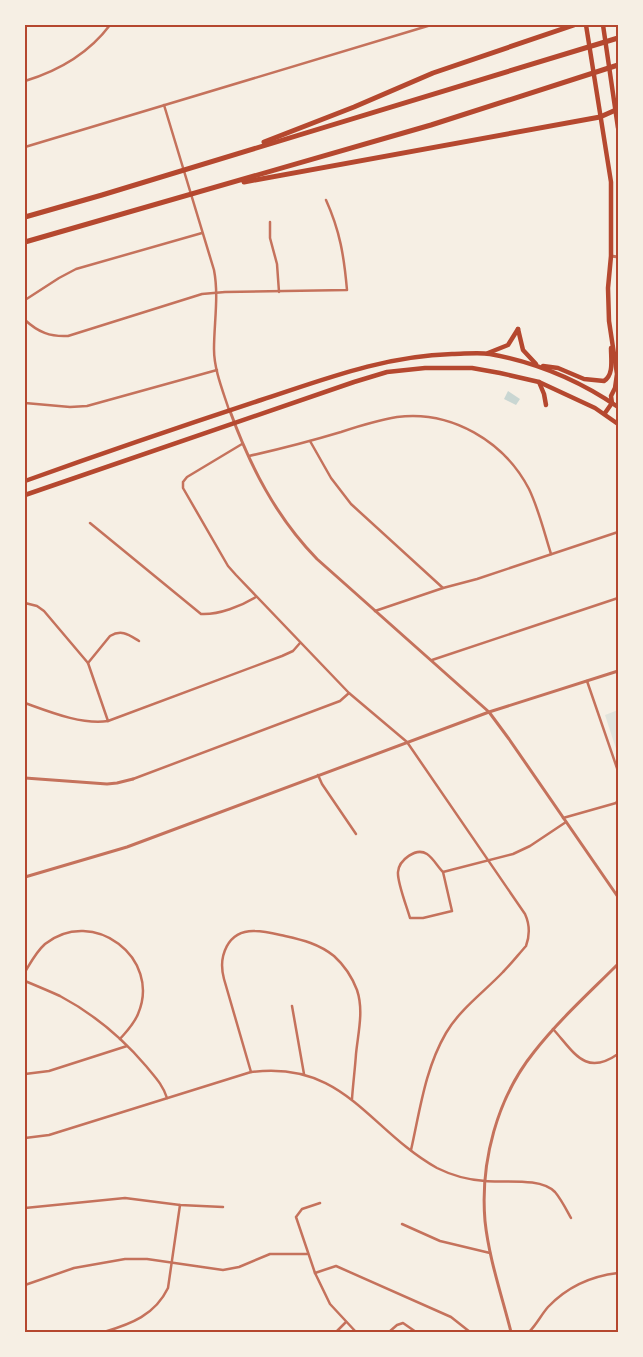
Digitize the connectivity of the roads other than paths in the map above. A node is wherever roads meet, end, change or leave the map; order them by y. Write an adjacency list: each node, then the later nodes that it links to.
1 (110, 25): 8 (street)
2 (431, 25): 9 (street)
3 (574, 25): 14 (highway)
4 (586, 25): 11 (main road)
5 (603, 25): 10 (main road)
6 (618, 38): 14 (highway)
7 (618, 65): 15 (highway)
8 (25, 81)
9 (164, 105): 13 (street); 19 (street)
10 (617, 109): 11 (highway); 12 (main road)
11 (600, 117): 15 (highway); 21 (main road)
12 (618, 128)
13 (25, 147)
14 (233, 155): 17 (highway)
15 (219, 186): 20 (highway)
16 (326, 200): 23 (street)
17 (25, 217)
18 (270, 222): 23 (street)
19 (202, 233): 24 (street); 25 (street)
20 (25, 242)
21 (611, 256): 22 (street); 27 (main road)
22 (618, 257)
23 (279, 292): 24 (street)
24 (216, 293): 26 (street); 30 (street)
25 (25, 300)
26 (25, 320)
27 (611, 339): 29 (main road); 34 (main road)
28 (487, 354): 29 (main road); 29 (main road); 37 (main road)
29 (537, 365): 34 (main road)
30 (217, 370): 33 (street); 37 (street)
31 (539, 382): 35 (main road); 38 (main road); 39 (main road)
32 (618, 400): 34 (main road)
33 (25, 403)
34 (612, 403): 36 (main road); 38 (main road)
35 (546, 406)
36 (618, 407)
37 (229, 410): 39 (street); 44 (main road)
38 (605, 414): 40 (main road)
39 (234, 424): 42 (street); 45 (main road)
40 (618, 424)
41 (310, 441): 43 (street); 48 (street); 49 (street)
42 (242, 444): 43 (street); 50 (street)
43 (247, 457): 53 (street)
44 (25, 479)
45 (25, 495)
46 (90, 523): 50 (street)
47 (618, 532): 48 (street)
48 (551, 554): 49 (street)
49 (442, 588): 53 (street)
50 (256, 597): 55 (street)
51 (618, 598): 56 (street)
52 (25, 603): 57 (street)
53 (375, 611): 56 (street)
54 (139, 641): 57 (street)
55 (300, 643): 60 (street); 63 (street)
56 (432, 660): 62 (street)
57 (88, 663): 63 (street)
58 (618, 671): 59 (street)
59 (587, 681): 62 (street); 65 (street)
60 (349, 693): 64 (street); 68 (street)
61 (25, 703): 63 (street)
62 (489, 712): 64 (street); 70 (street)
63 (108, 721)
64 (407, 742): 66 (street); 72 (street)
65 (618, 771)
66 (318, 775): 71 (street); 74 (street)
67 (25, 778): 68 (street)
68 (133, 779)
69 (618, 800): 70 (street)
70 (565, 820): 72 (street); 75 (street)
71 (356, 834)
72 (488, 860): 73 (street); 90 (street)
73 (443, 872): 73 (street)
74 (25, 877)
75 (618, 897)
76 (618, 964): 80 (street)
77 (25, 972): 81 (street)
78 (25, 981): 81 (street)
79 (292, 1006): 86 (street)
80 (553, 1029): 83 (street); 91 (street)
81 (120, 1039): 82 (street)
82 (127, 1046): 85 (street); 87 (street)
83 (618, 1054)
84 (251, 1072): 86 (street); 87 (street); 88 (street)
85 (25, 1074)
86 (304, 1074): 88 (street)
87 (167, 1098): 89 (street)
88 (352, 1100): 90 (street)
89 (25, 1138)
90 (411, 1150): 91 (street)
91 (485, 1181): 96 (street); 98 (street)
92 (320, 1203): 99 (street)
93 (180, 1205): 94 (street); 95 (street); 100 (street)
94 (223, 1207)
95 (25, 1208)
96 (571, 1218)
97 (402, 1224): 98 (street)
98 (490, 1253): 111 (street)
99 (307, 1254): 100 (street); 101 (street)
100 (172, 1263): 103 (street); 105 (street)
101 (315, 1273): 104 (street); 110 (street)
102 (618, 1273): 112 (street)
103 (25, 1285)
104 (346, 1322): 106 (street); 107 (street)
105 (104, 1332)
106 (336, 1332)
107 (356, 1332)
108 (389, 1332): 109 (street)
109 (416, 1332)
110 (470, 1332)
111 (511, 1332)
112 (529, 1332)

